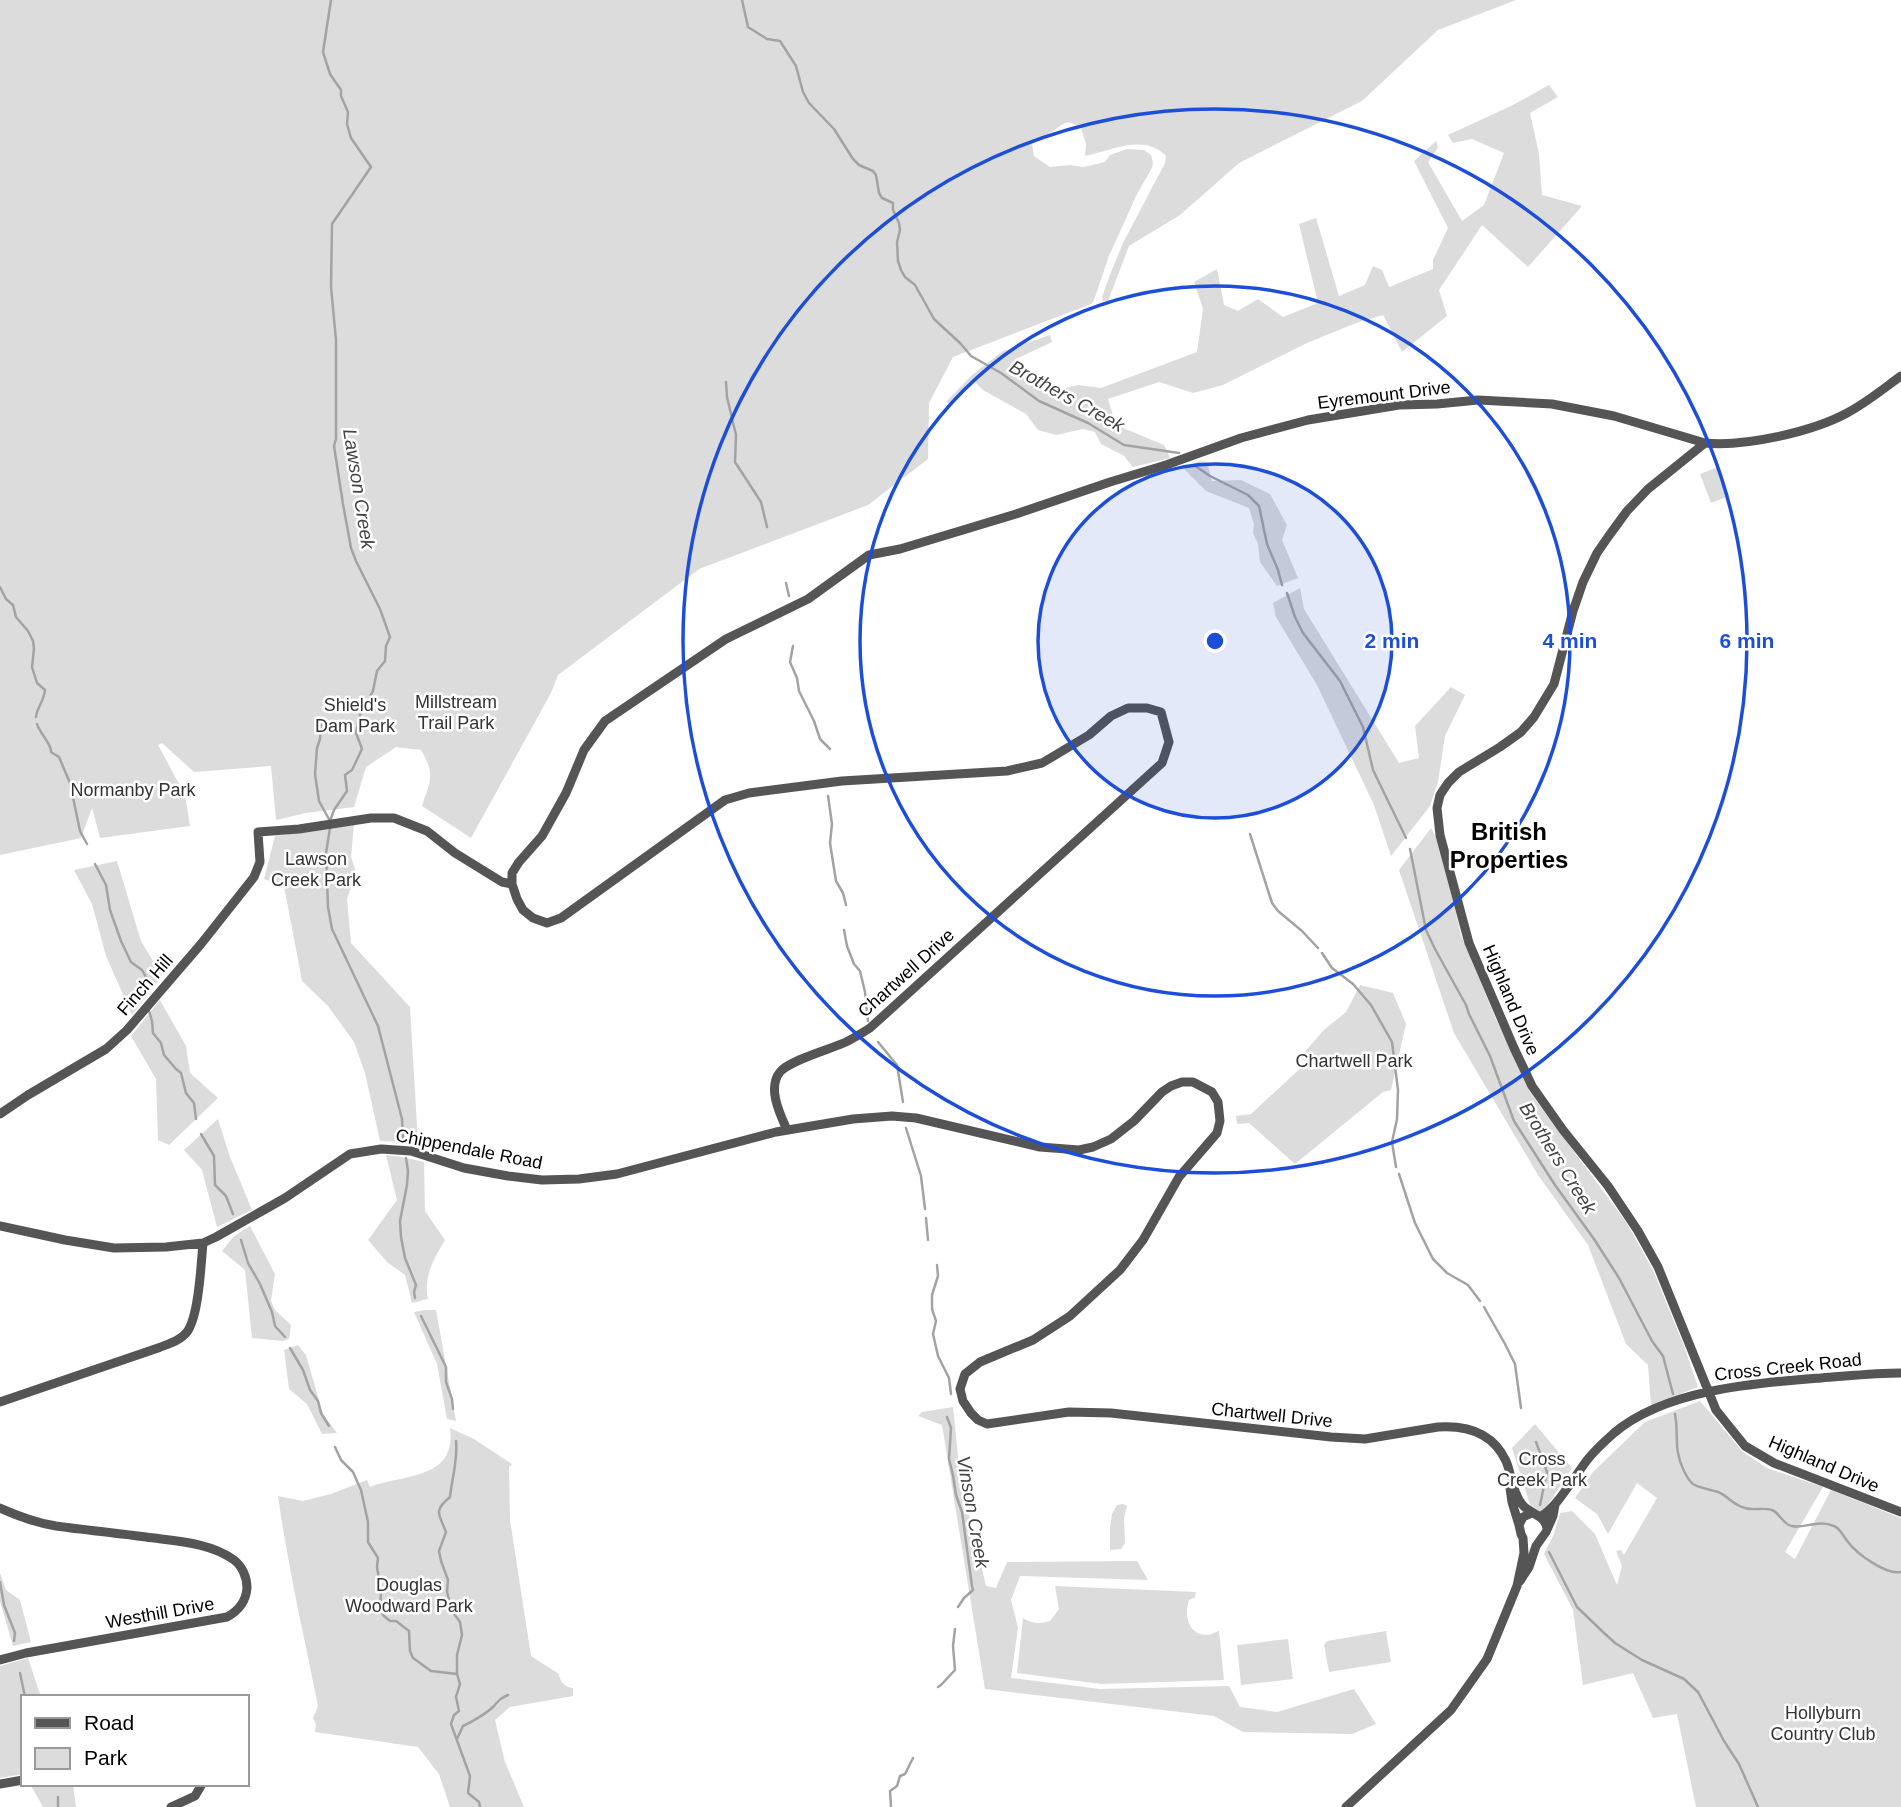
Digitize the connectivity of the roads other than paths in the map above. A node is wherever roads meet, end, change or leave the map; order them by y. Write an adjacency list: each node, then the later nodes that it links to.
1 (1901, 376): 2 (street, Eyremount Drive)
2 (1705, 443): 3 (street, Eyremount Drive); 9 (street, Highland Drive)
3 (512, 884): 4 (street, Finch Hill); 5 (street, Chartwell Drive)
4 (0, 1114)
5 (787, 1130): 7 (street, Chippendale Road); 11 (street, Chartwell Drive)
6 (0, 1226): 7 (street, Chippendale Road)
7 (203, 1242): 10 (street)
8 (1901, 1372): 9 (street, Cross Creek Road)
9 (1708, 1391): 12 (street, Cross Creek Road); 14 (street, Highland Drive)
10 (0, 1402)
11 (1510, 1476): 15 (street); 16 (street)
12 (1555, 1505): 15 (street, Cross Creek Road); 17 (street, Cross Creek Road)
13 (0, 1508): 21 (street, Westhill Drive)
14 (1901, 1512)
15 (1536, 1515): 16 (street); 17 (street)
16 (1519, 1525): 18 (street)
17 (1547, 1528): 19 (street)
18 (1523, 1538): 19 (street); 20 (street)
19 (1540, 1539): 20 (street)
20 (1517, 1586): 26 (street)
21 (0, 1660)
22 (21, 1780): 23 (street)
23 (0, 1784)
24 (201, 1786): 25 (street)
25 (171, 1807)
26 (1346, 1807)

